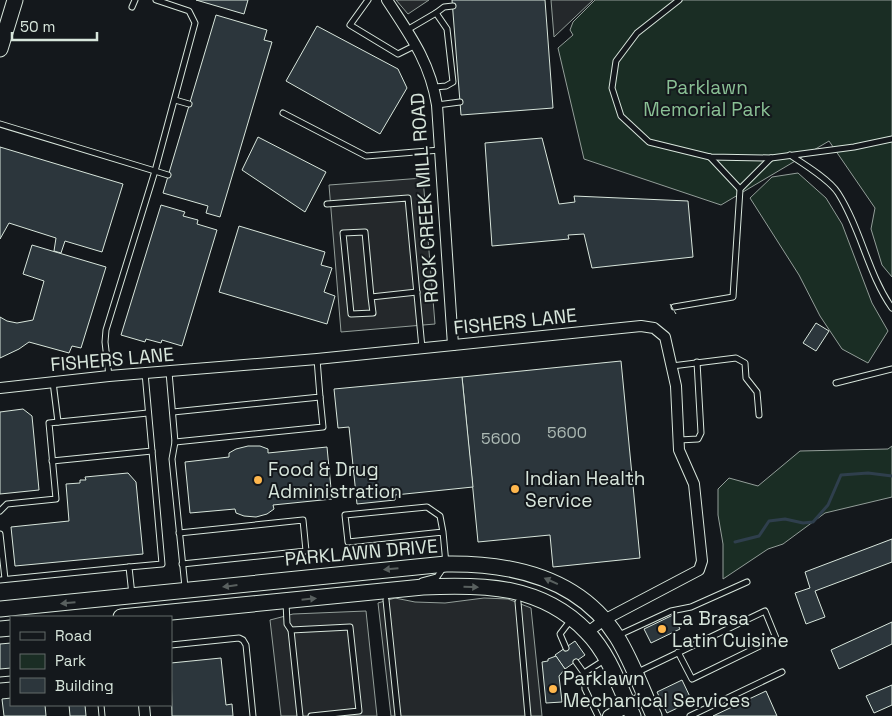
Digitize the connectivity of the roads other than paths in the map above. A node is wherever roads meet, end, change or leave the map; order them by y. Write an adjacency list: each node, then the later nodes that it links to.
1 (15, 0): 12 (main road)
2 (134, 0): 7 (lane)
3 (156, 0): 14 (lane)
4 (368, 0): 11 (lane)
5 (387, 0): 10 (street, ROCK CREEK MILL ROAD)
6 (679, 0): 23 (lane)
7 (132, 6)
8 (453, 6): 9 (lane)
9 (436, 13): 10 (lane); 13 (lane)
10 (407, 30): 11 (street, ROCK CREEK MILL ROAD)
11 (416, 45): 13 (street, ROCK CREEK MILL ROAD)
12 (0, 49)
13 (435, 87): 17 (street, ROCK CREEK MILL ROAD)
14 (175, 100): 16 (lane); 25 (lane)
15 (460, 102): 17 (lane)
16 (189, 104)
17 (438, 104): 21 (street, ROCK CREEK MILL ROAD)
18 (283, 114): 21 (lane)
19 (0, 124): 25 (lane)
20 (892, 138): 22 (lane)
21 (440, 150): 33 (street, ROCK CREEK MILL ROAD)
22 (790, 155): 24 (lane); 32 (lane)
23 (710, 158): 24 (lane); 27 (lane)
24 (771, 158): 27 (lane)
25 (155, 171): 26 (lane); 41 (lane)
26 (168, 175)
27 (740, 188): 31 (lane)
28 (327, 204): 29 (lane)
29 (417, 292): 30 (lane); 34 (lane)
30 (372, 297): 30 (lane)
31 (674, 307)
32 (892, 308)
33 (453, 345): 34 (street, FISHERS LANE); 37 (street, FISHERS LANE)
34 (422, 348): 35 (street, FISHERS LANE)
35 (317, 359): 39 (street, FISHERS LANE); 45 (lane)
36 (697, 362): 37 (lane); 48 (lane); 50 (lane)
37 (672, 366): 50 (street, FISHERS LANE)
38 (892, 370): 43 (lane)
39 (169, 372): 40 (street, FISHERS LANE); 46 (lane)
40 (144, 373): 41 (street, FISHERS LANE); 47 (lane)
41 (109, 376): 42 (street, FISHERS LANE)
42 (53, 382): 44 (street, FISHERS LANE); 49 (lane)
43 (836, 383)
44 (0, 388)
45 (320, 397): 46 (lane); 51 (lane)
46 (173, 412): 51 (lane)
47 (148, 413): 49 (lane); 52 (lane)
48 (759, 415)
49 (58, 422): 53 (lane)
50 (679, 440): 73 (street, FISHERS LANE)
51 (175, 442): 56 (lane)
52 (152, 451): 53 (lane); 60 (lane)
53 (52, 461): 54 (lane)
54 (0, 511)
55 (443, 532): 55 (lane); 59 (lane)
56 (179, 533): 58 (lane); 58 (lane)
57 (0, 534): 61 (lane)
58 (182, 564): 64 (lane)
59 (446, 564): 63 (lane); 64 (main road, PARKLAWN DRIVE, one-way to 64); 69 (main road, PARKLAWN DRIVE, one-way to 59)
60 (130, 568): 61 (lane); 65 (lane)
61 (3, 580)
62 (747, 582): 76 (lane)
63 (397, 589): 67 (main road, PARKLAWN DRIVE, one-way to 63); 69 (main road, PARKLAWN DRIVE, one-way to 69)
64 (185, 591): 65 (main road, PARKLAWN DRIVE)
65 (132, 597): 70 (main road, PARKLAWN DRIVE, one-way to 70); 71 (street)
66 (386, 600): 90 (lane)
67 (286, 601): 72 (main road, PARKLAWN DRIVE); 74 (lane)
68 (518, 602): 91 (lane)
69 (569, 606): 73 (main road, PARKLAWN DRIVE); 75 (main road, PARKLAWN DRIVE); 78 (lane)
70 (0, 609)
71 (130, 616)
72 (140, 616)
73 (604, 620): 75 (street, FISHERS LANE); 76 (main road, PARKLAWN DRIVE)
74 (291, 630): 88 (lane); 89 (lane)
75 (588, 632): 80 (main road, PARKLAWN DRIVE)
76 (616, 636): 84 (main road, PARKLAWN DRIVE)
77 (172, 645): 87 (lane)
78 (566, 648)
79 (678, 652): 79 (lane); 84 (lane)
80 (606, 659): 83 (lane); 86 (main road, PARKLAWN DRIVE)
81 (576, 662): 83 (lane)
82 (782, 672): 95 (lane)
83 (584, 673): 92 (lane)
84 (634, 673): 85 (main road, PARKLAWN DRIVE)
85 (646, 697): 86 (street); 94 (main road, PARKLAWN DRIVE)
86 (630, 711): 93 (street)
87 (253, 716)
88 (300, 716)
89 (311, 716)
90 (398, 716)
91 (528, 716)
92 (598, 716)
93 (609, 716)
94 (654, 716)
95 (690, 716)

